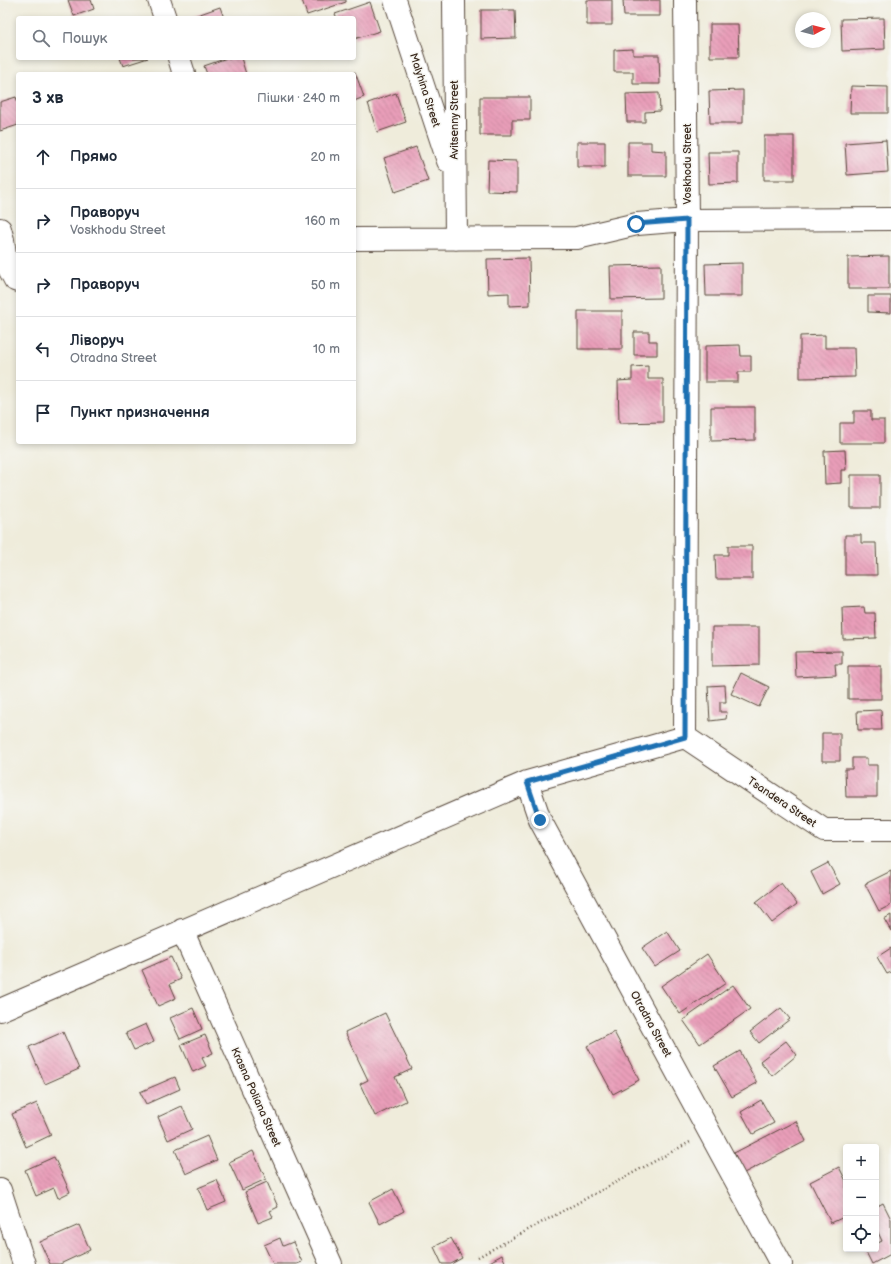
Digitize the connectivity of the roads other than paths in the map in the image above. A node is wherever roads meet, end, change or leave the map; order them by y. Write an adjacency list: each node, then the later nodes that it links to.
1 (159, 0): 5 (street)
2 (395, 0): 8 (street, Malyhina Street)
3 (454, 0): 8 (street, Avitsenny Street)
4 (685, 0): 10 (street, Voskhodu Street)
5 (165, 16)
6 (180, 60): 7 (street)
7 (183, 72)
8 (454, 179): 13 (street, Avitsenny Street)
9 (891, 219): 10 (street)
10 (687, 220): 13 (street); 15 (street, Voskhodu Street)
11 (2, 234): 14 (street)
12 (356, 239): 13 (street)
13 (456, 239)
14 (16, 280)
15 (685, 737): 16 (street); 17 (street, Tsandera Street)
16 (527, 782): 18 (street); 23 (street, Otradna Street)
17 (891, 830)
18 (182, 930): 19 (street); 22 (street, Krasna Poliana Street)
19 (0, 1010)
20 (0, 1190): 21 (street)
21 (24, 1264)
22 (331, 1264)
23 (781, 1264)

